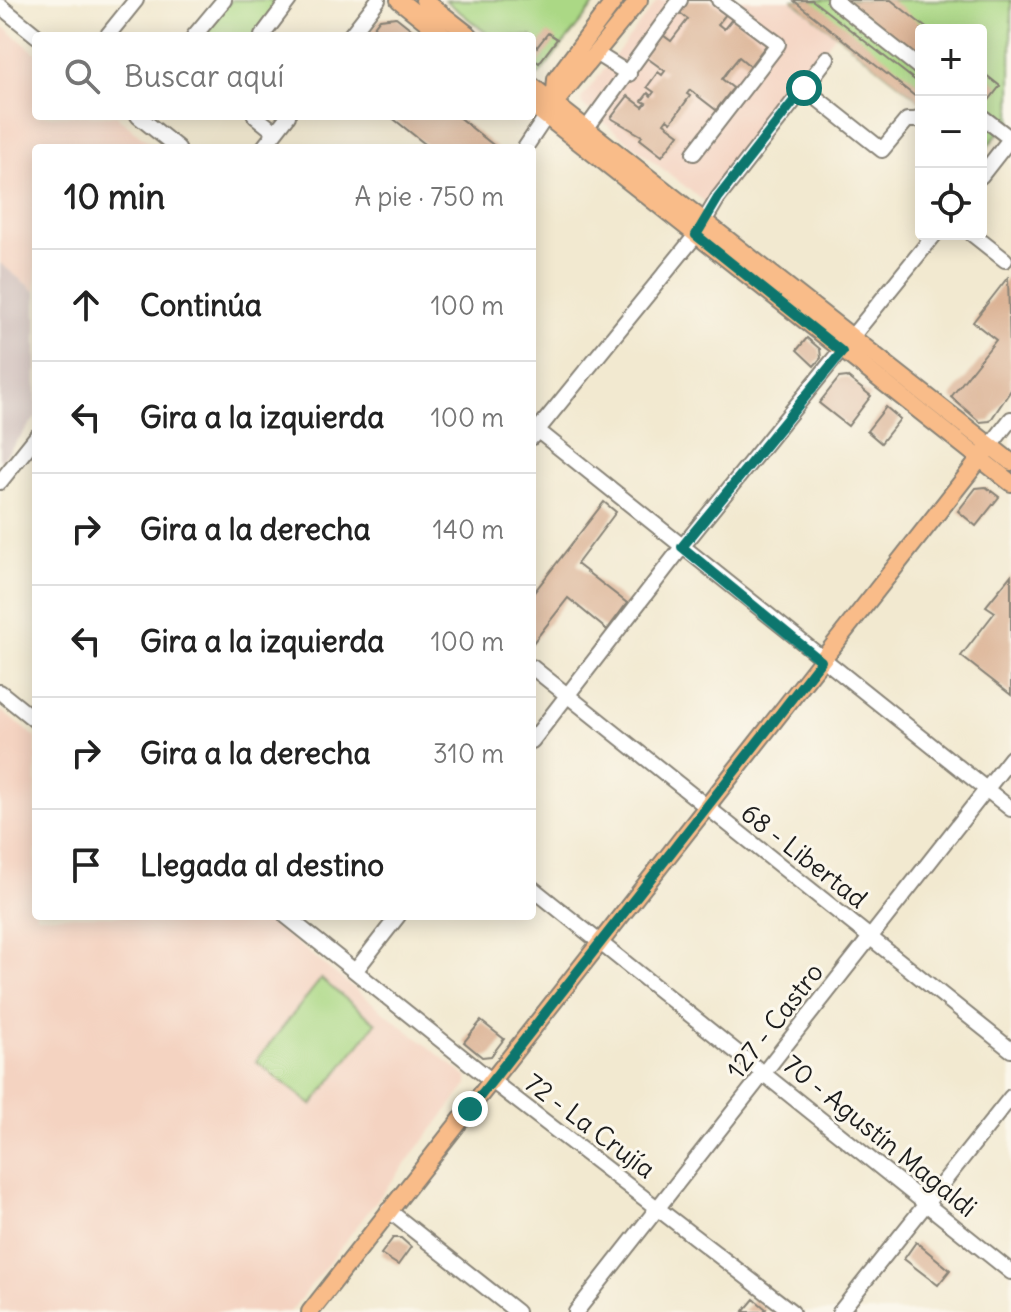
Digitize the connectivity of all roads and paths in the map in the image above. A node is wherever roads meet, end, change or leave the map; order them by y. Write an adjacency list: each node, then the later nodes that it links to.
1 (136, 0): 14 (street)
2 (224, 0): 15 (street)
3 (378, 0): 17 (street)
4 (399, 0): 18 (main road)
5 (424, 0): 19 (main road)
6 (615, 0): 27 (main road)
7 (639, 0): 20 (main road)
8 (680, 0): 23 (street)
9 (719, 0): 39 (street)
10 (834, 0): 22 (street)
11 (285, 1): 16 (street)
12 (0, 6): 13 (street)
13 (32, 32)
14 (110, 32)
15 (197, 32)
16 (265, 32)
17 (353, 32)
18 (439, 32)
19 (465, 32)
20 (597, 54): 23 (street); 27 (main road)
21 (827, 58): 24 (street)
22 (915, 64)
23 (629, 74): 33 (street)
24 (804, 88): 31 (street); 41 (street)
25 (536, 91): 27 (main road)
26 (536, 106): 27 (main road)
27 (551, 110): 33 (main road); 38 (street); 41 (main road)
28 (143, 120): 36 (street)
29 (260, 120): 34 (street)
30 (285, 120): 34 (street)
31 (915, 120)
32 (987, 121): 35 (street)
33 (586, 129): 41 (main road)
34 (275, 132): 37 (street)
35 (1011, 139): 40 (street)
36 (173, 144)
37 (266, 144)
38 (528, 144)
39 (694, 153)
40 (987, 169)
41 (700, 229): 45 (main road); 47 (street)
42 (930, 240): 45 (street)
43 (980, 240): 44 (street)
44 (1005, 260)
45 (847, 346): 50 (main road); 54 (street)
46 (1011, 419): 50 (street)
47 (536, 430)
48 (536, 434): 54 (street)
49 (32, 442): 52 (street)
50 (985, 452): 51 (main road); 53 (main road); 55 (main road)
51 (1011, 462)
52 (0, 482)
53 (1011, 483)
54 (682, 547): 55 (street); 58 (street)
55 (821, 661): 62 (street); 63 (main road)
56 (536, 670): 58 (street, 68 - Libertad)
57 (0, 692): 59 (street)
58 (568, 695): 60 (street); 63 (street, 68 - Libertad)
59 (32, 718)
60 (536, 736)
61 (1011, 758): 62 (street, 127 - Castro)
62 (986, 790): 64 (street); 68 (street, 127 - Castro)
63 (704, 808): 68 (street, 68 - Libertad); 69 (main road)
64 (1011, 809)
65 (536, 891): 69 (street, 70 - Agustín Magaldi)
66 (291, 920): 70 (street, 72 - La Crujía)
67 (395, 920): 70 (street)
68 (870, 939): 71 (street, 68 - Libertad); 72 (street, 127 - Castro)
69 (600, 942): 72 (street, 70 - Agustín Magaldi); 73 (main road)
70 (356, 970): 73 (street, 72 - La Crujía)
71 (1011, 1050)
72 (764, 1074): 75 (street, 70 - Agustín Magaldi); 76 (street, 127 - Castro)
73 (492, 1081): 76 (street, 72 - La Crujía); 77 (main road)
74 (1011, 1097): 75 (street)
75 (925, 1205): 78 (street, 70 - Agustín Magaldi); 83 (street)
76 (657, 1208): 81 (street, 127 - Castro); 82 (street, 72 - La Crujía)
77 (388, 1210): 79 (main road); 80 (street)
78 (1011, 1272)
79 (310, 1312)
80 (517, 1312)
81 (576, 1312)
82 (792, 1312)
83 (840, 1312)

